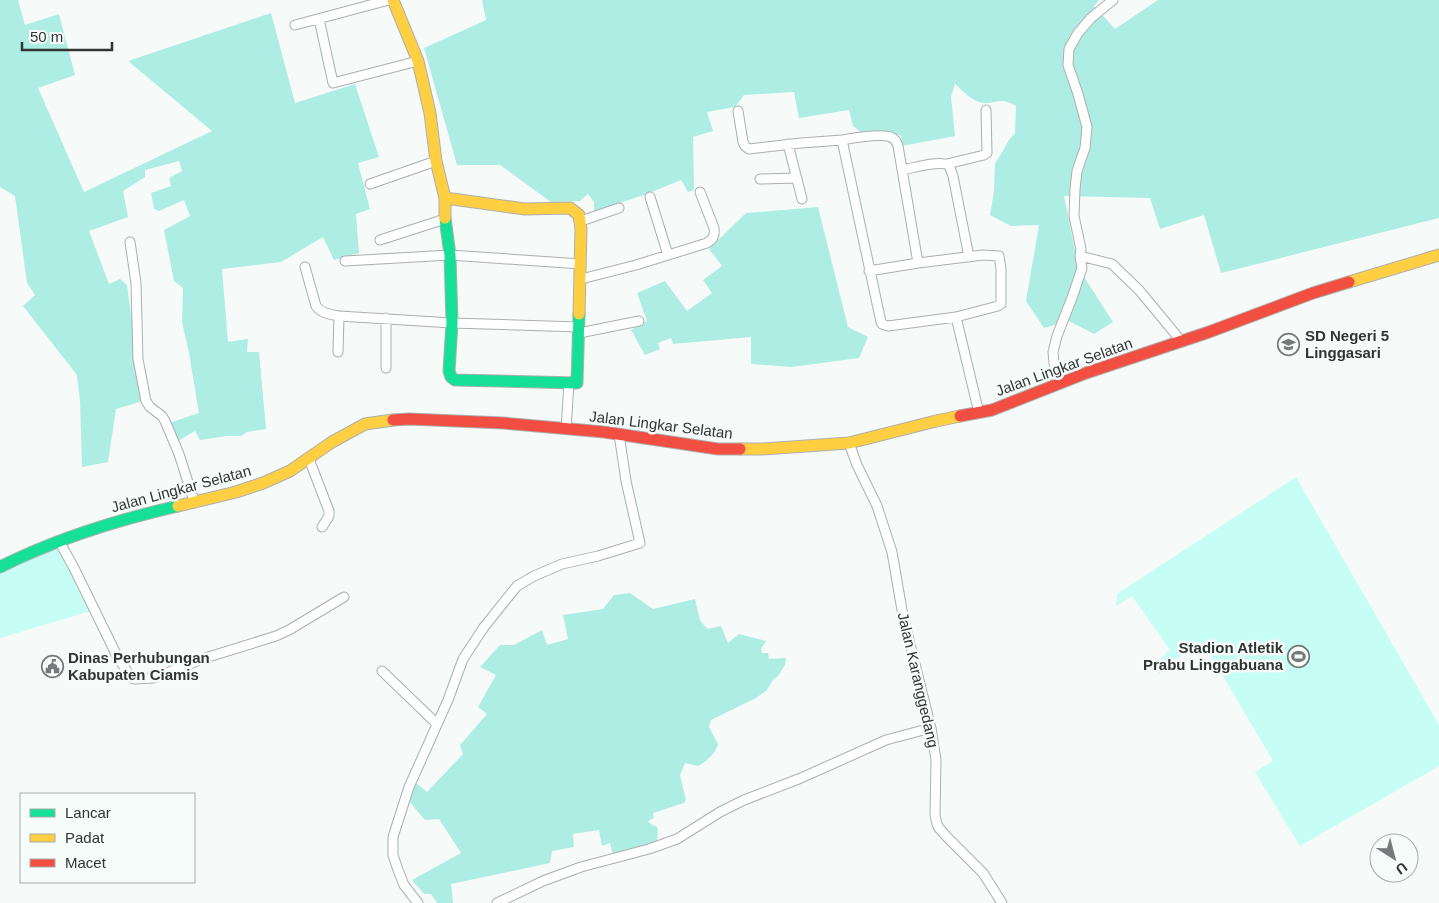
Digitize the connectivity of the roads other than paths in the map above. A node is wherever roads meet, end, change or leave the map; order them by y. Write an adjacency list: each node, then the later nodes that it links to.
1 (391, 0): 3 (street); 5 (street)
2 (1114, 0): 28 (street)
3 (319, 19): 4 (street); 5 (street)
4 (295, 25)
5 (418, 61): 10 (street)
6 (986, 110): 11 (street)
7 (738, 111): 9 (street)
8 (842, 140): 9 (street); 12 (street); 34 (street)
9 (788, 144): 13 (street)
10 (436, 161): 15 (street); 18 (street)
11 (947, 164): 12 (street); 29 (street)
12 (902, 170): 31 (street)
13 (797, 178): 14 (street); 19 (street)
14 (760, 179)
15 (370, 184)
16 (700, 192): 26 (street)
17 (650, 197): 26 (street)
18 (445, 198): 21 (street); 22 (street)
19 (802, 200)
20 (619, 208): 22 (street)
21 (446, 219): 23 (street); 25 (street)
22 (581, 221): 32 (street)
23 (380, 240)
24 (130, 242): 52 (street)
25 (450, 255): 30 (street); 32 (street); 40 (street)
26 (668, 255): 35 (street)
27 (1439, 255): 42 (street, Jalan Lingkar Selatan)
28 (1080, 256): 42 (street); 46 (street)
29 (968, 257): 31 (street); 37 (street)
30 (345, 261)
31 (918, 263): 34 (street)
32 (581, 264): 35 (street)
33 (304, 267): 36 (street)
34 (869, 271): 37 (street)
35 (581, 279): 41 (street)
36 (339, 316): 38 (street); 43 (street)
37 (956, 316): 47 (street)
38 (386, 318): 40 (street); 44 (street)
39 (639, 321): 41 (street)
40 (452, 323): 41 (street); 45 (street)
41 (579, 330): 45 (street)
42 (1182, 342): 46 (street, Jalan Lingkar Selatan)
43 (338, 352)
44 (386, 368)
45 (570, 383): 48 (street)
46 (1059, 384): 47 (street, Jalan Lingkar Selatan)
47 (979, 413): 50 (street, Jalan Lingkar Selatan)
48 (566, 429): 49 (street, Jalan Lingkar Selatan); 51 (street, Jalan Lingkar Selatan)
49 (619, 434): 50 (street, Jalan Lingkar Selatan); 58 (street)
50 (849, 442): 59 (street, Jalan Karanggedang)
51 (309, 459): 52 (street, Jalan Lingkar Selatan); 53 (street)
52 (194, 501): 54 (street, Jalan Lingkar Selatan)
53 (322, 526)
54 (59, 541): 55 (street, Jalan Lingkar Selatan); 56 (street)
55 (0, 567)
56 (344, 598)
57 (382, 671): 58 (street)
58 (437, 724): 60 (street)
59 (931, 728): 61 (street); 62 (street, Jalan Karanggedang)
60 (418, 903)
61 (497, 903)
62 (1002, 903)

